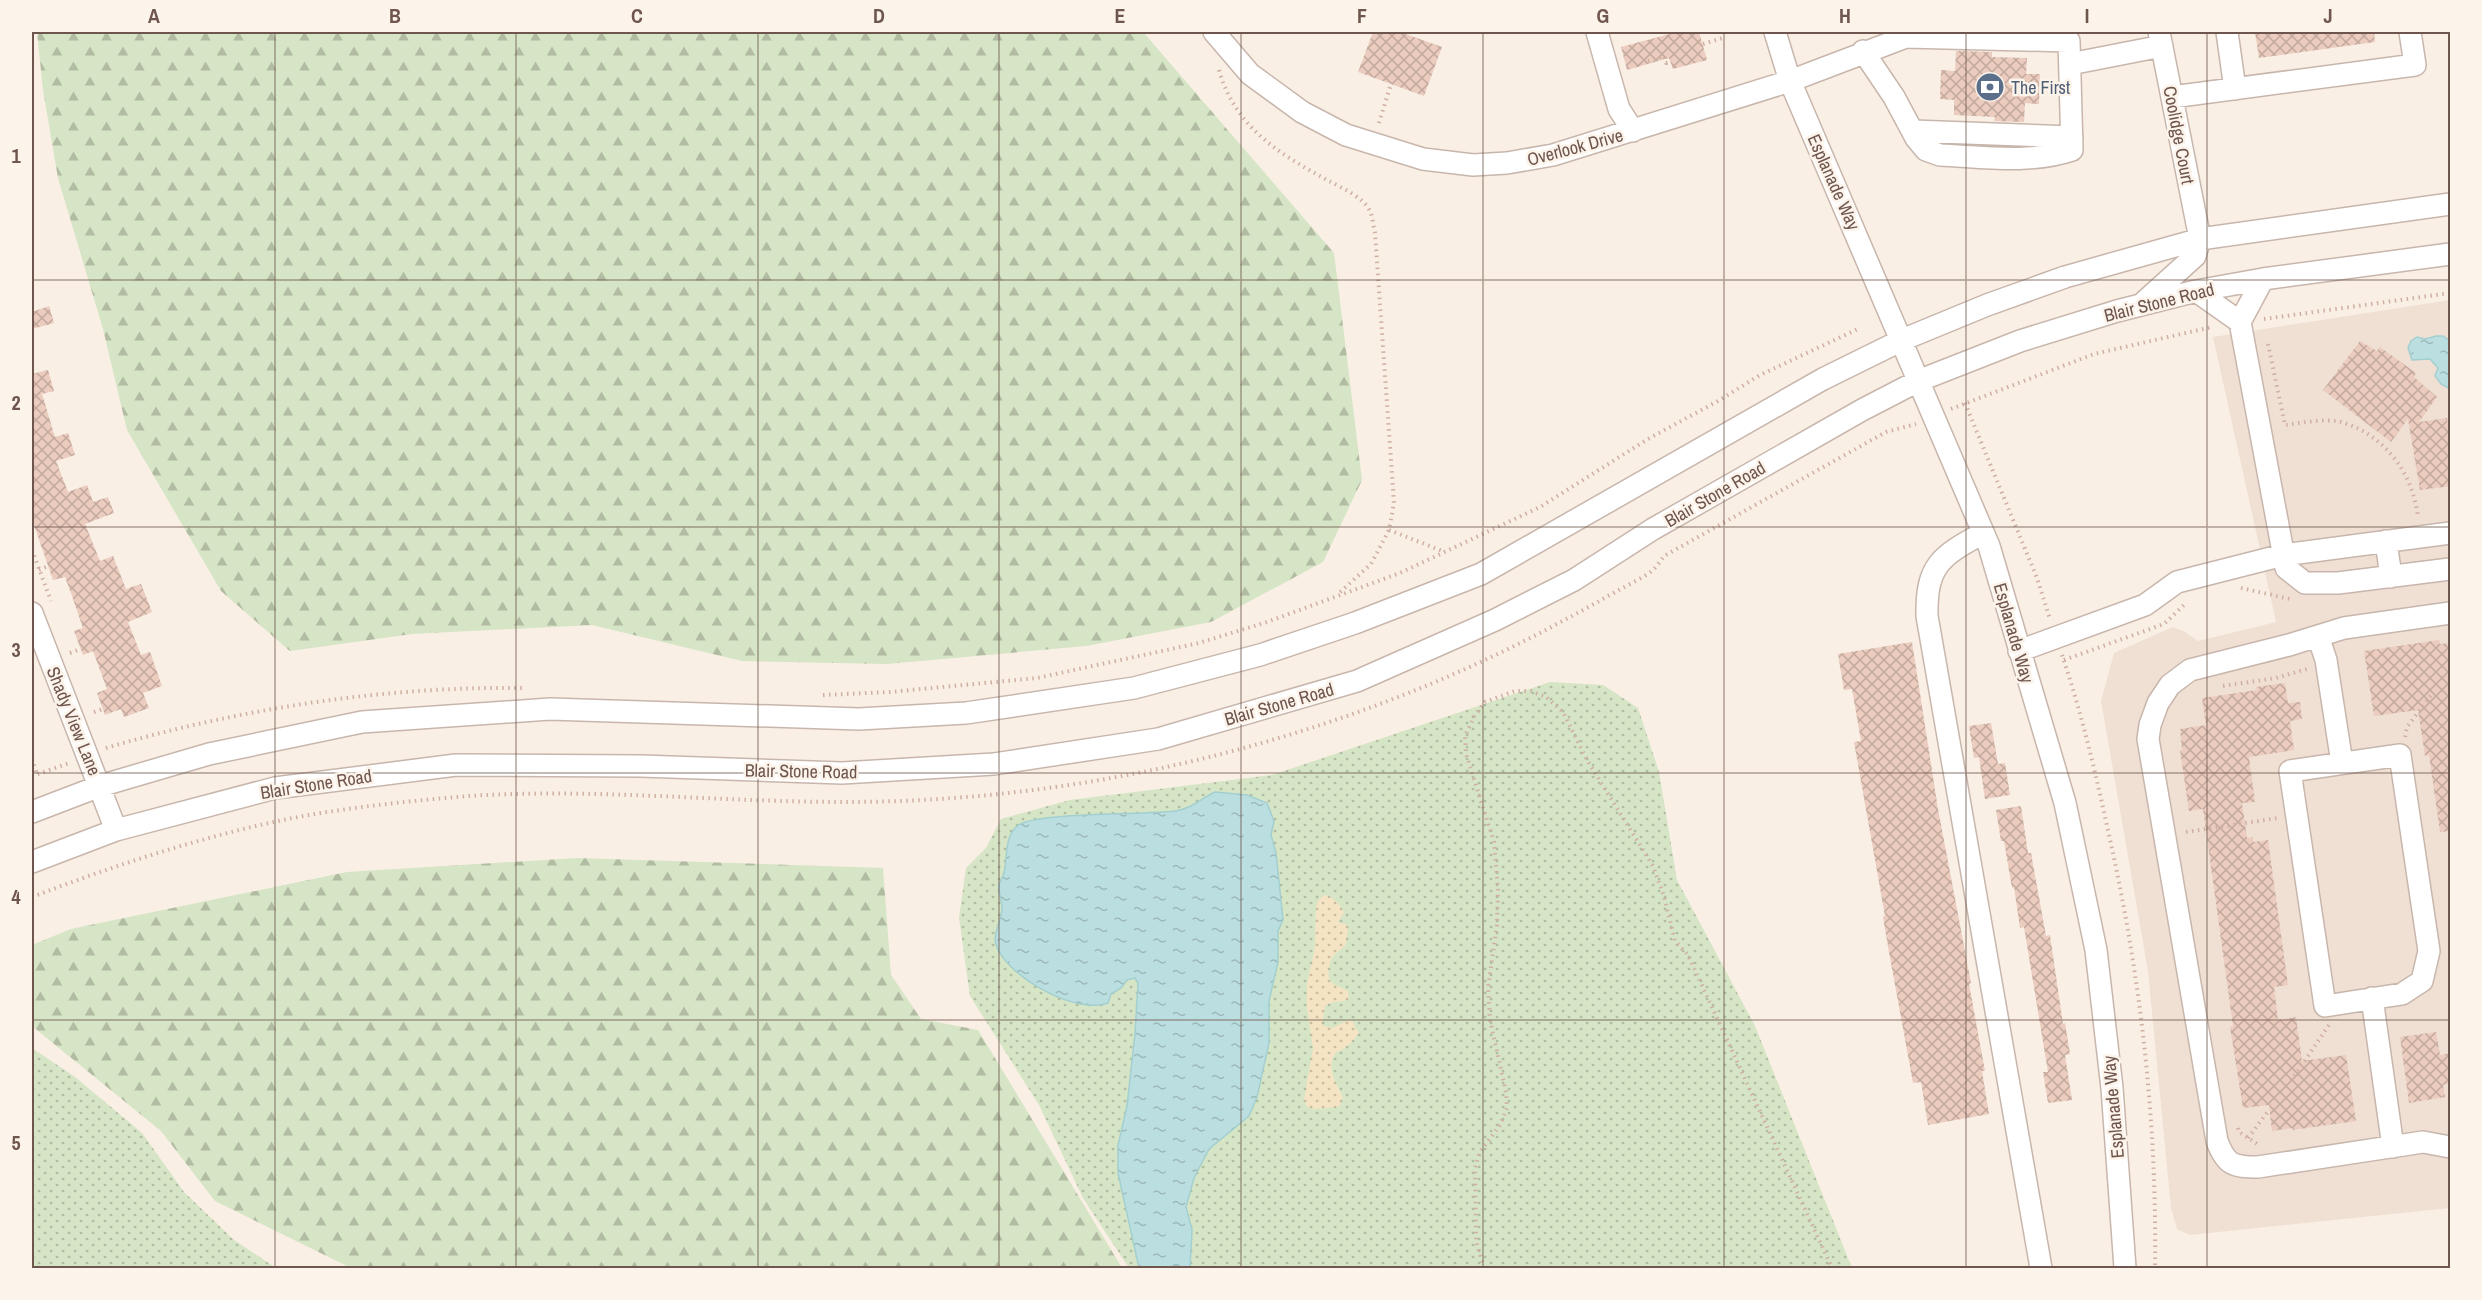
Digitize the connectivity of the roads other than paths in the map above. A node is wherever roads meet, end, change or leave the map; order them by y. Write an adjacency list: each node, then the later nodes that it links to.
1 (1214, 32): 12 (street, Overlook Drive)
2 (1597, 32): 12 (street)
3 (1775, 32): 9 (street, Esplanade Way)
4 (2410, 32): 10 (street)
5 (2230, 36): 10 (street)
6 (2160, 39): 8 (street); 11 (street, Coolidge Court)
7 (1863, 51): 8 (street, Overlook Drive); 8 (street); 9 (street, Overlook Drive)
8 (2070, 64)
9 (1790, 81): 12 (street, Overlook Drive); 20 (street, Esplanade Way)
10 (2235, 89): 11 (street)
11 (2172, 98): 14 (street, Coolidge Court)
12 (1633, 131)
13 (2451, 204): 14 (street)
14 (2200, 239): 18 (street); 20 (street)
15 (2451, 254): 16 (street, Blair Stone Road)
16 (2263, 279): 17 (street, Blair Stone Road); 19 (street)
17 (2196, 291): 18 (street, Blair Stone Road); 19 (street)
18 (2140, 305): 21 (street, Blair Stone Road)
19 (2240, 322): 25 (street)
20 (1902, 340): 21 (street, Esplanade Way); 33 (street)
21 (1918, 381): 22 (street, Esplanade Way); 35 (street, Blair Stone Road)
22 (1983, 533): 31 (street, Esplanade Way); 40 (street)
23 (2451, 533): 24 (street)
24 (2386, 541): 25 (street); 27 (street)
25 (2283, 555): 27 (street); 31 (street)
26 (2451, 570): 27 (street)
27 (2391, 577)
28 (2451, 613): 30 (street)
29 (33, 622): 33 (street, Shady View Lane)
30 (2318, 636): 32 (street); 38 (street)
31 (2019, 651): 41 (street, Esplanade Way)
32 (2342, 763): 37 (street); 37 (street)
33 (100, 786): 34 (street); 35 (street, Shady View Lane)
34 (32, 812)
35 (116, 830): 36 (street, Blair Stone Road)
36 (32, 862)
37 (2372, 998): 38 (street)
38 (2393, 1146): 39 (street)
39 (2451, 1146)
40 (2041, 1269)
41 (2125, 1269)

